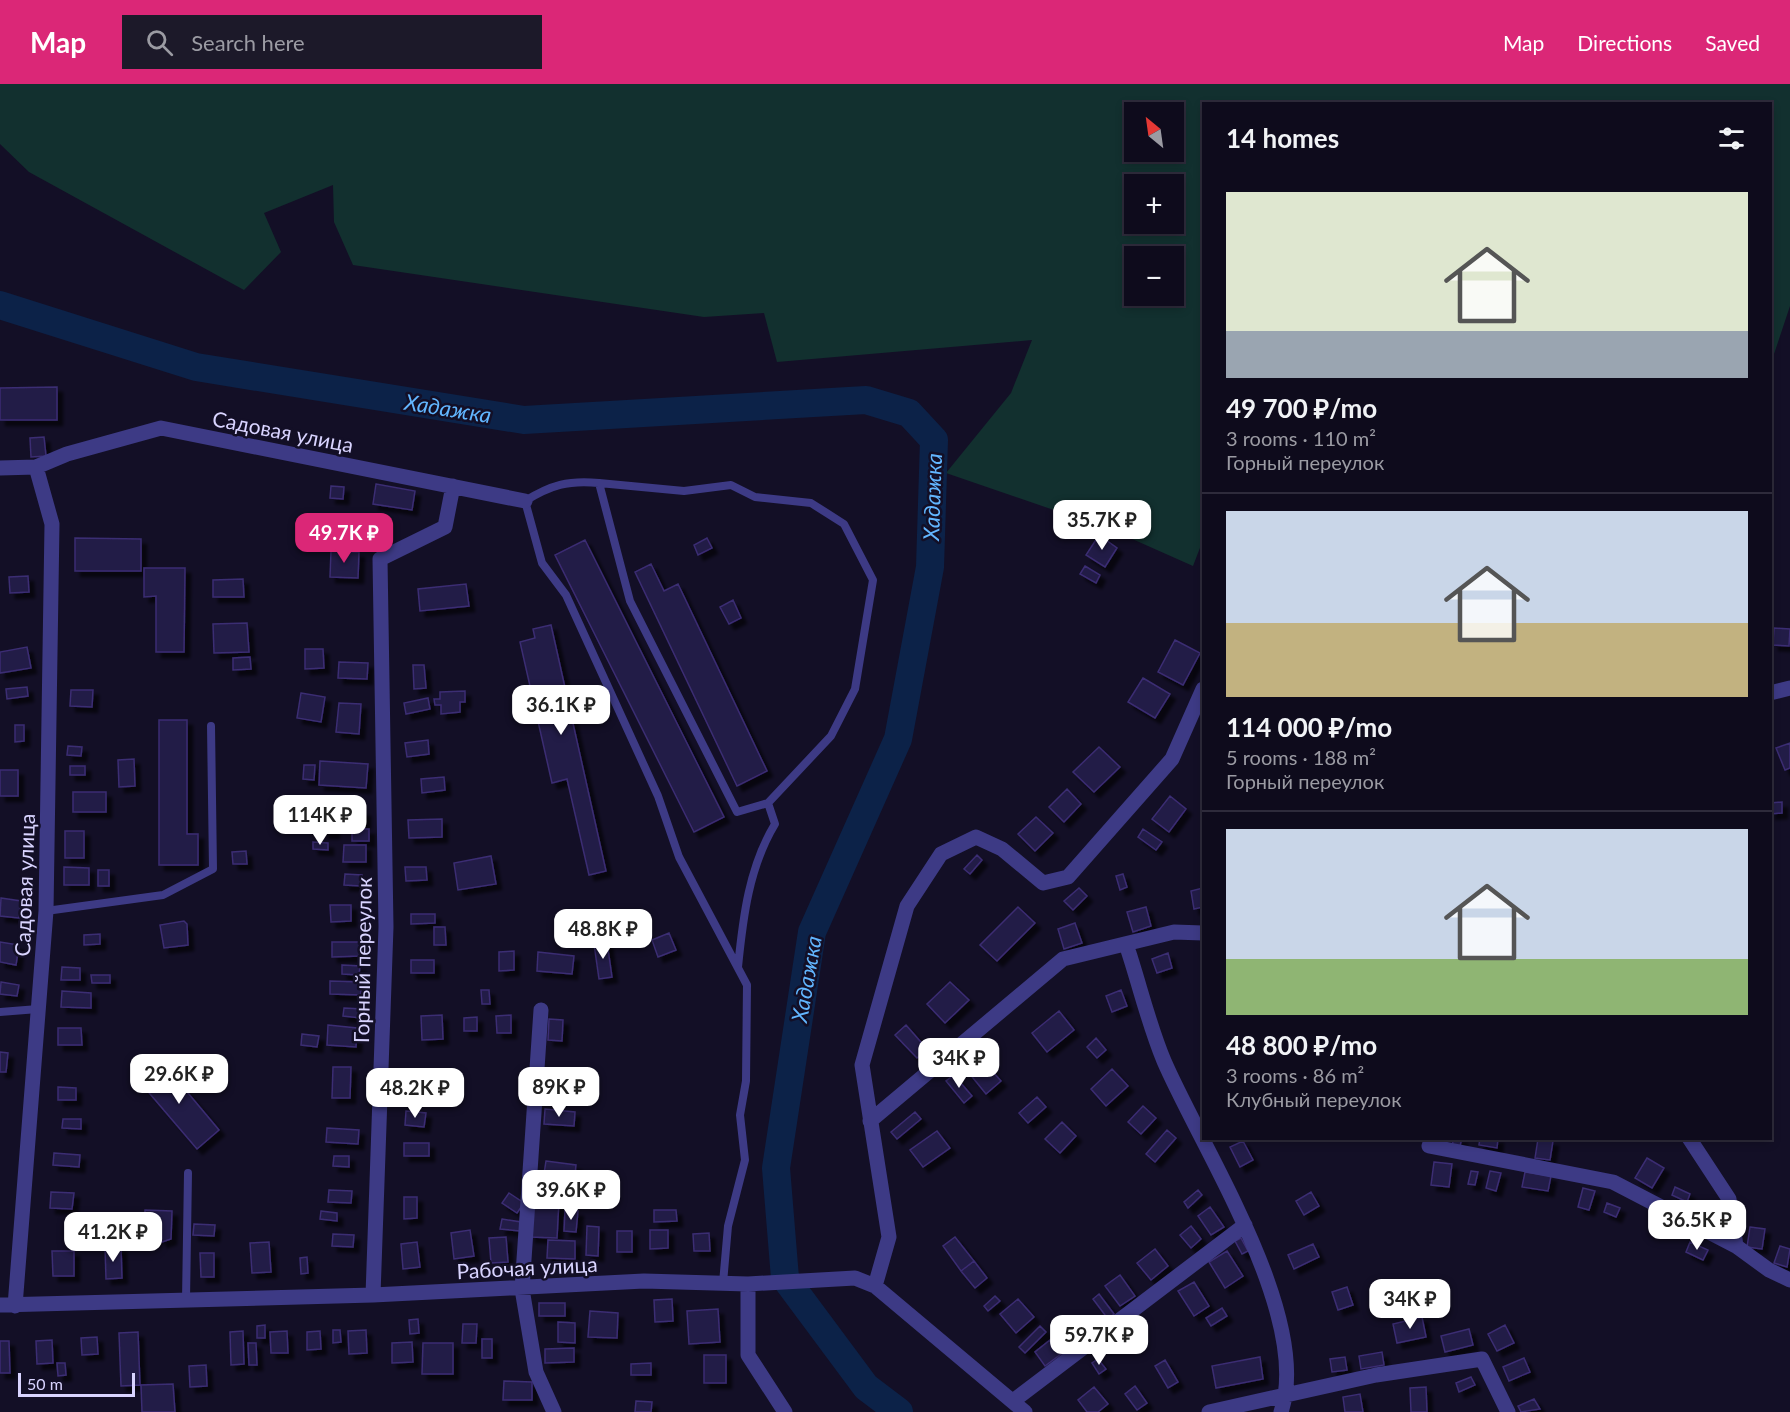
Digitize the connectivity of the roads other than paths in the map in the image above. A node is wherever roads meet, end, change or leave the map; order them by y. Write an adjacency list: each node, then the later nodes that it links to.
1 (36, 467): 2 (street, Садовая улица); 4 (street, Садовая улица); 11 (street, Садовая улица)
2 (0, 468)
3 (599, 483): 5 (lane); 10 (lane); 10 (lane)
4 (453, 486): 5 (street, Садовая улица); 31 (street, Горный переулок)
5 (525, 501): 14 (lane)
6 (1790, 688): 8 (street)
7 (1202, 691): 18 (street)
8 (1772, 692)
9 (211, 726): 11 (lane)
10 (768, 803): 14 (lane)
11 (46, 911): 15 (street, Садовая улица)
12 (1202, 933): 13 (street)
13 (1126, 944): 18 (street); 19 (street)
14 (738, 968): 27 (lane)
15 (38, 1009): 17 (lane); 33 (street, Садовая улица)
16 (541, 1010): 30 (street)
17 (0, 1012)
18 (870, 1121): 29 (street)
19 (1202, 1137)
20 (1203, 1140): 24 (street)
21 (1690, 1140): 25 (street)
22 (1429, 1146): 25 (street)
23 (188, 1173): 32 (lane)
24 (1245, 1226): 34 (street); 35 (street, Рабочая улица)
25 (1736, 1246): 26 (street)
26 (1790, 1280)
27 (723, 1283): 28 (street, Рабочая улица); 30 (street, Рабочая улица)
28 (748, 1284): 29 (street, Рабочая улица); 37 (street)
29 (875, 1286): 35 (street, Рабочая улица)
30 (522, 1289): 31 (street, Рабочая улица); 36 (street)
31 (373, 1295): 32 (street, Рабочая улица)
32 (186, 1301): 33 (street, Рабочая улица)
33 (7, 1306)
34 (1287, 1395): 38 (street); 39 (street); 40 (street)
35 (1019, 1407)
36 (554, 1412)
37 (785, 1412)
38 (1209, 1412)
39 (1281, 1412)
40 (1508, 1412)

